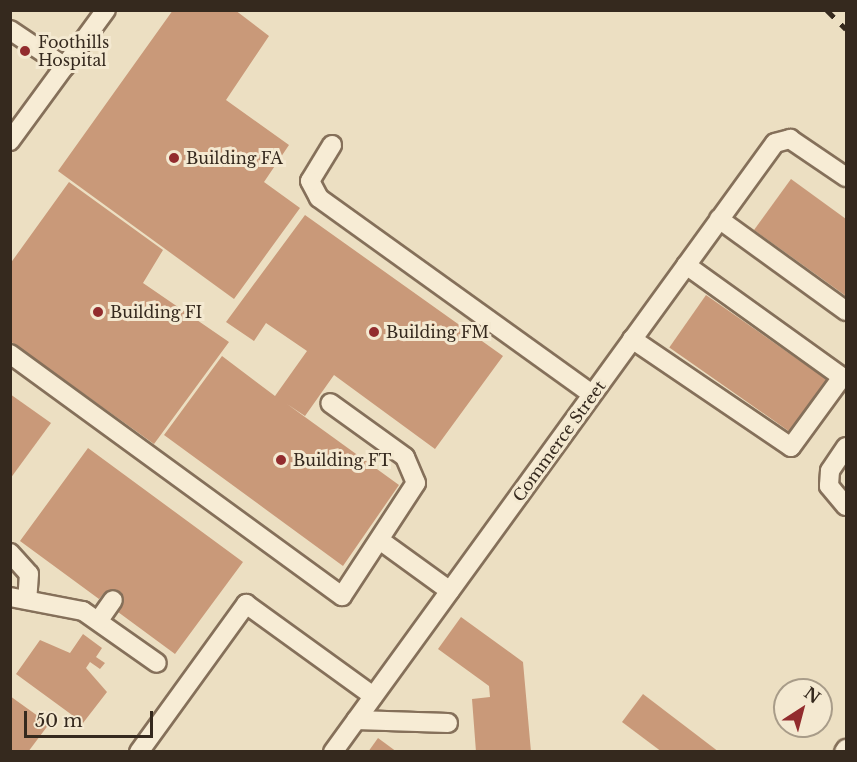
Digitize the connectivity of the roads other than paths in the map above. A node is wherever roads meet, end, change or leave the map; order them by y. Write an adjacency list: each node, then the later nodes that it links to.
1 (106, 10): 3 (street)
2 (10, 30): 3 (street)
3 (64, 67): 4 (street)
4 (10, 141)
5 (333, 145): 13 (street)
6 (846, 177): 7 (street, Commerce Street)
7 (719, 219): 8 (street, Commerce Street); 9 (street)
8 (686, 265): 10 (street, Commerce Street); 12 (street)
9 (846, 311)
10 (632, 339): 12 (street); 13 (street, Commerce Street)
11 (10, 354): 17 (street)
12 (844, 373)
13 (592, 394): 19 (street, Commerce Street)
14 (330, 403): 17 (street)
15 (846, 447): 16 (street)
16 (846, 506)
17 (381, 541): 19 (street)
18 (10, 553): 20 (street)
19 (450, 591): 24 (street, Commerce Street)
20 (19, 599): 22 (street)
21 (113, 600): 22 (street)
22 (99, 620): 23 (street)
23 (157, 663)
24 (373, 696): 25 (street, Commerce Street); 27 (street)
25 (356, 720): 26 (street); 28 (street, Commerce Street)
26 (448, 723)
27 (139, 752)
28 (333, 752)

